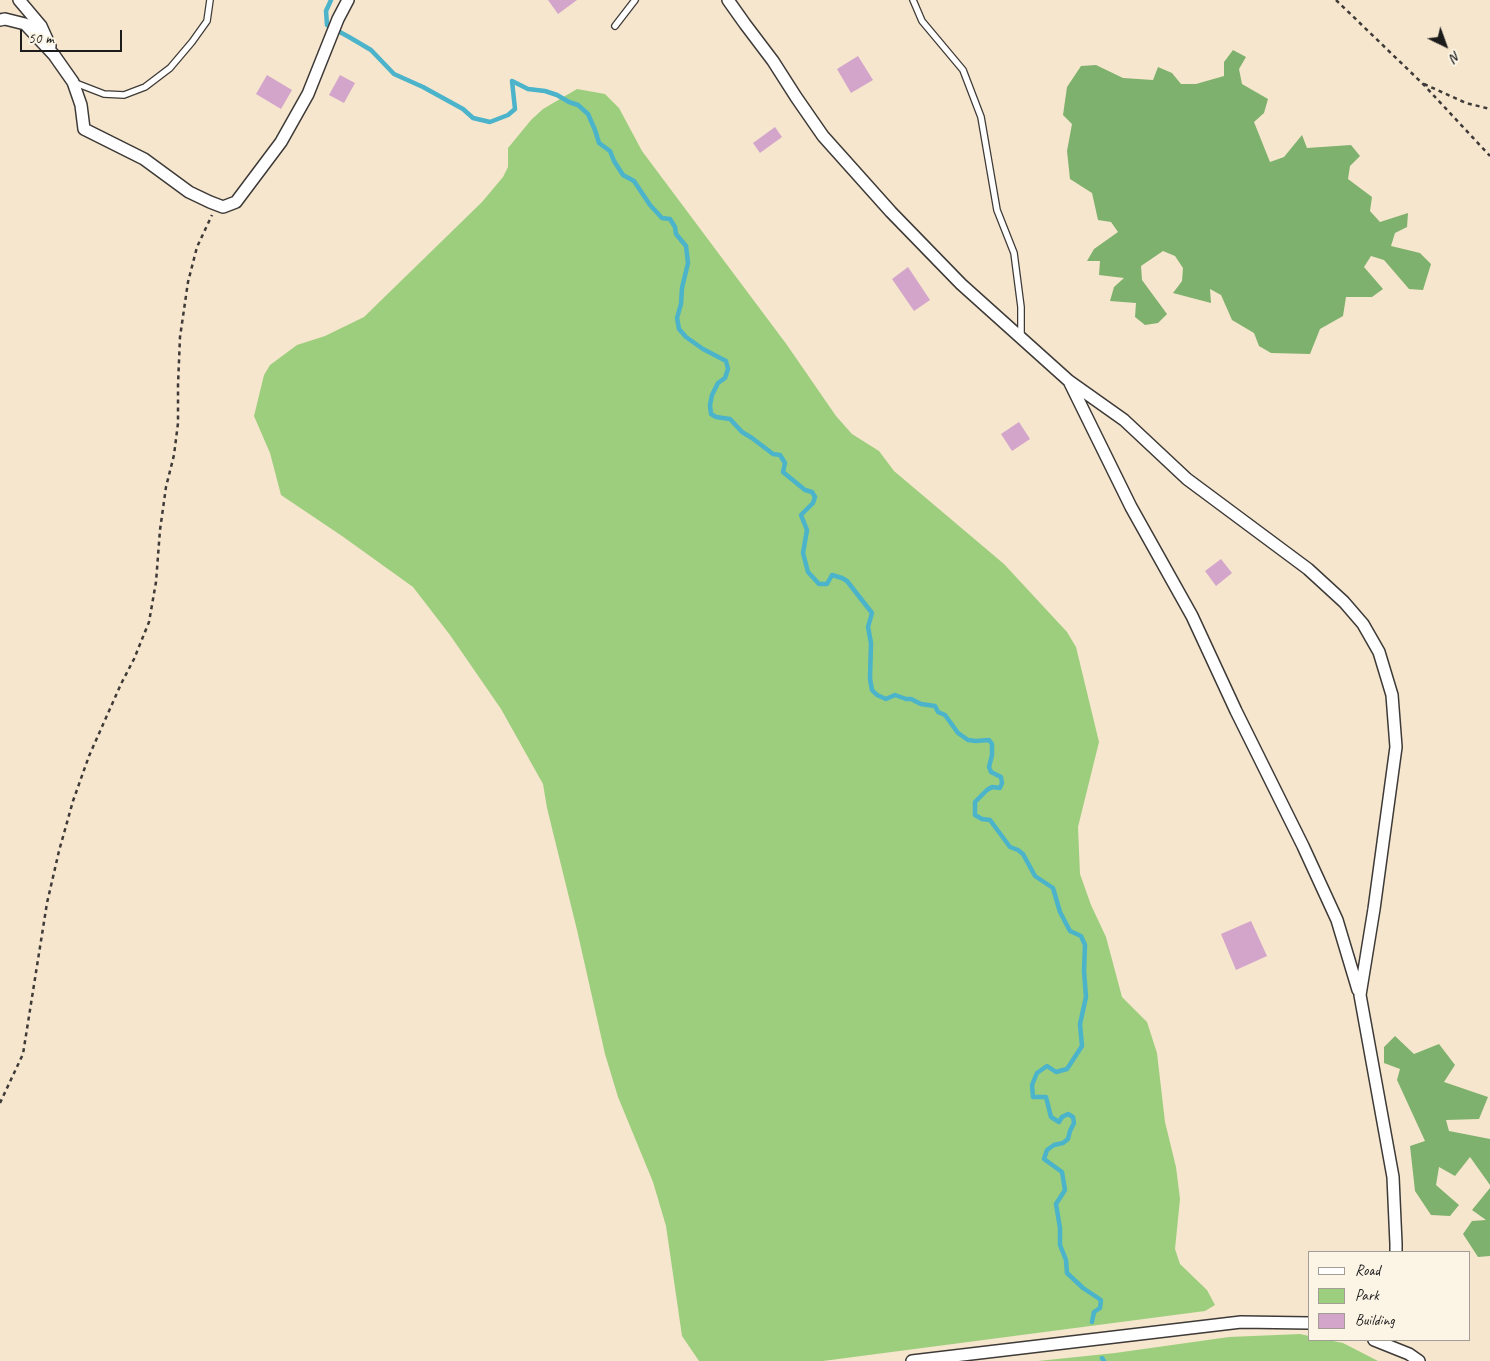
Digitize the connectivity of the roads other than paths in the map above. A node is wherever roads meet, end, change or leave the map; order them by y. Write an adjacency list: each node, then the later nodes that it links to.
1 (19, 0): 9 (street)
2 (210, 0): 10 (lane)
3 (348, 0): 10 (street)
4 (635, 0): 8 (lane)
5 (728, 0): 11 (street)
6 (913, 0): 11 (lane)
7 (0, 20): 9 (street)
8 (615, 26)
9 (54, 55): 10 (street)
10 (73, 82)
11 (1021, 338): 12 (street)
12 (1069, 381): 13 (street); 13 (street)
13 (1360, 995): 14 (street)
14 (1396, 1251)
15 (1308, 1323): 17 (street)
16 (1387, 1342): 18 (street)
17 (912, 1361)
18 (1419, 1361)

